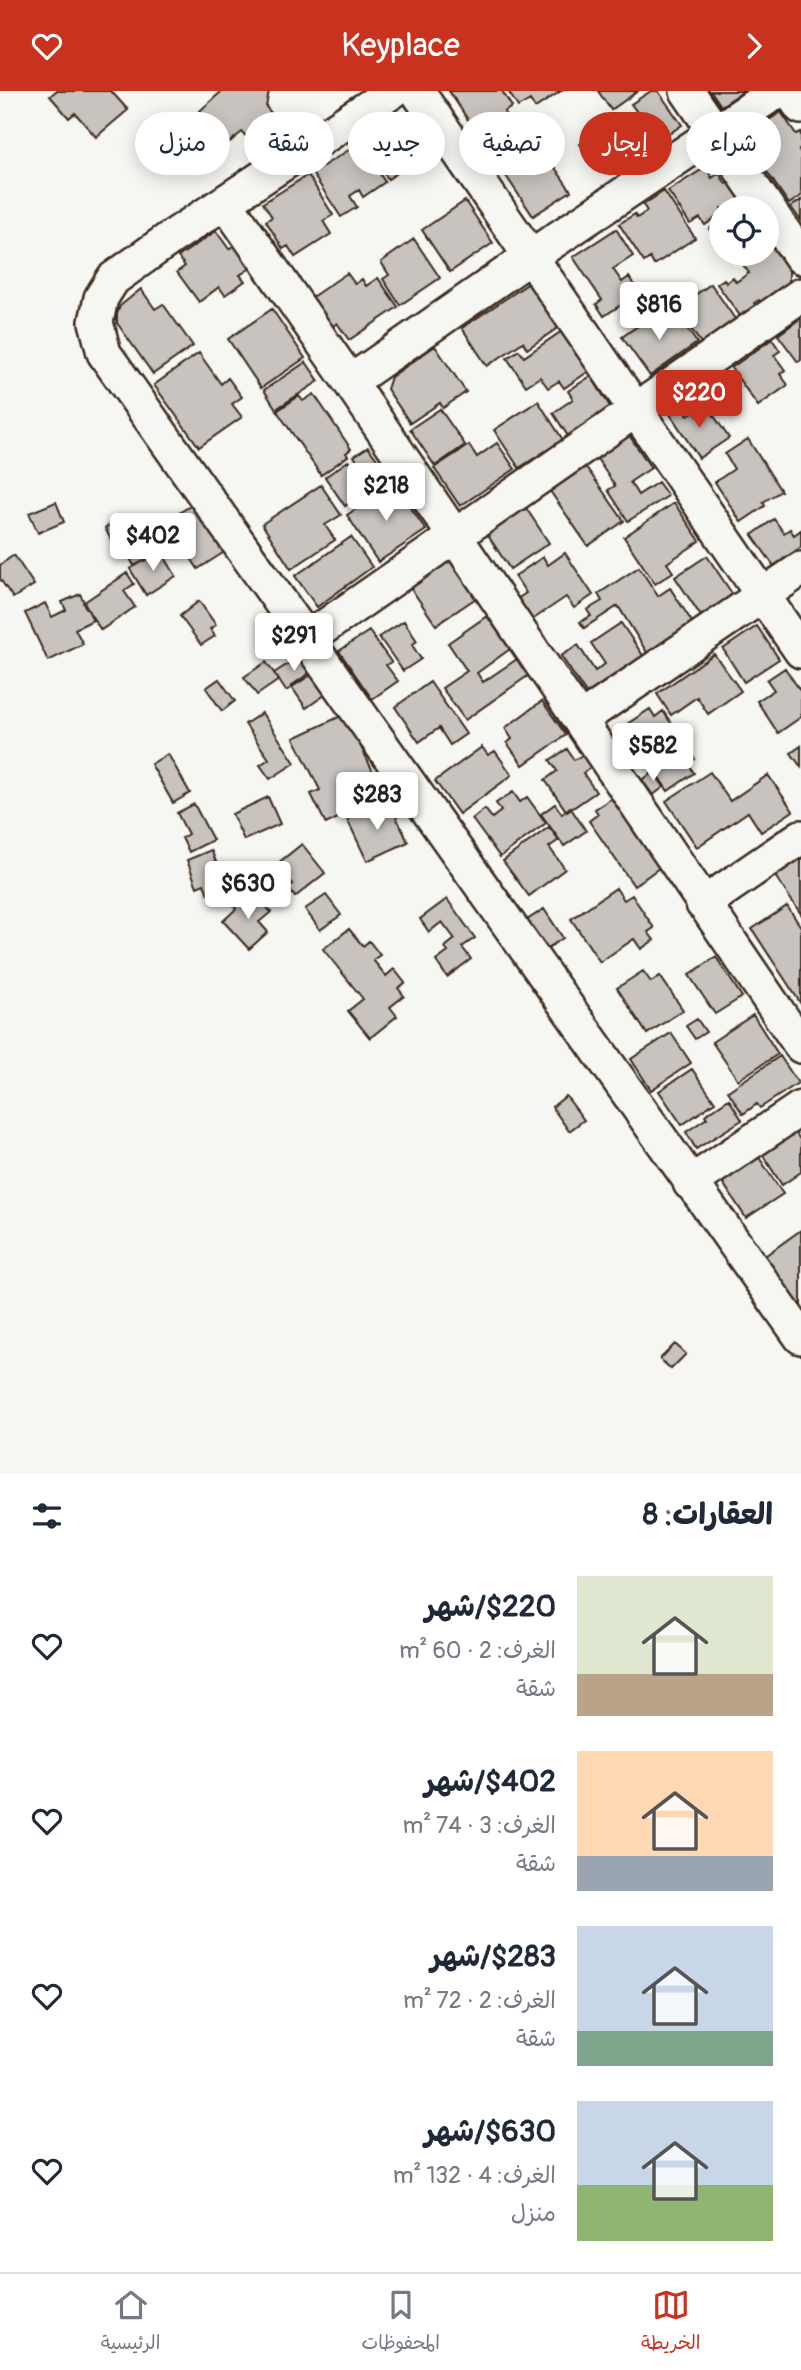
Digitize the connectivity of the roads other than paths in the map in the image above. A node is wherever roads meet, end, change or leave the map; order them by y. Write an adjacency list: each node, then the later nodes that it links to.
1 (393, 91): 11 (street)
2 (417, 91): 12 (street)
3 (687, 91): 7 (street)
4 (777, 91): 8 (street)
5 (790, 91): 6 (street)
6 (801, 107)
7 (701, 112)
8 (745, 112)
9 (686, 152): 12 (street)
10 (745, 175): 13 (street)
11 (226, 203): 15 (street); 20 (street)
12 (530, 257): 15 (street); 16 (street)
13 (801, 257)
14 (801, 295): 16 (street)
15 (350, 382): 17 (street)
16 (635, 411): 17 (street); 19 (street)
17 (454, 536): 20 (street); 22 (street)
18 (801, 569): 19 (street)
19 (762, 595): 21 (street); 22 (street)
20 (307, 639): 27 (street)
21 (801, 651)
22 (580, 720): 24 (street)
23 (801, 837): 24 (street)
24 (703, 904): 25 (street)
25 (801, 1047)
26 (801, 1108): 27 (street)
27 (690, 1183): 28 (street)
28 (801, 1337)

